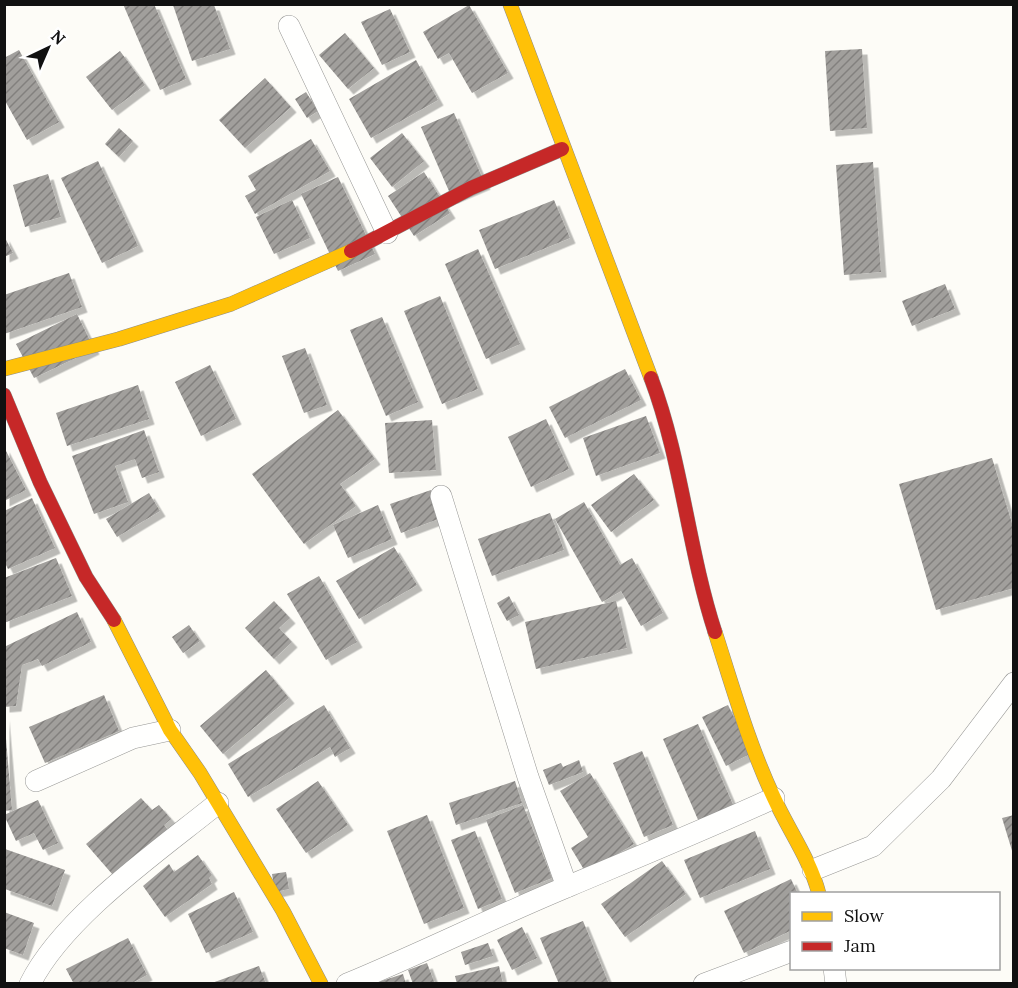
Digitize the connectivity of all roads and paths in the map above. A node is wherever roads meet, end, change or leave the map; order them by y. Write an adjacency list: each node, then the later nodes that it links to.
1 (510, 4): 3 (street)
2 (289, 26): 4 (street)
3 (562, 149): 4 (street); 11 (street)
4 (387, 233): 5 (street)
5 (4, 369)
6 (4, 395): 9 (street)
7 (441, 496): 14 (street)
8 (1014, 683): 13 (street)
9 (170, 730): 10 (street); 12 (street)
10 (36, 781)
11 (774, 798): 13 (street); 14 (street)
12 (218, 803): 17 (street); 18 (street)
13 (813, 870): 15 (street)
14 (567, 887): 19 (street)
15 (818, 892)
16 (790, 952): 20 (street)
17 (30, 984)
18 (321, 984)
19 (347, 984)
20 (704, 984)

